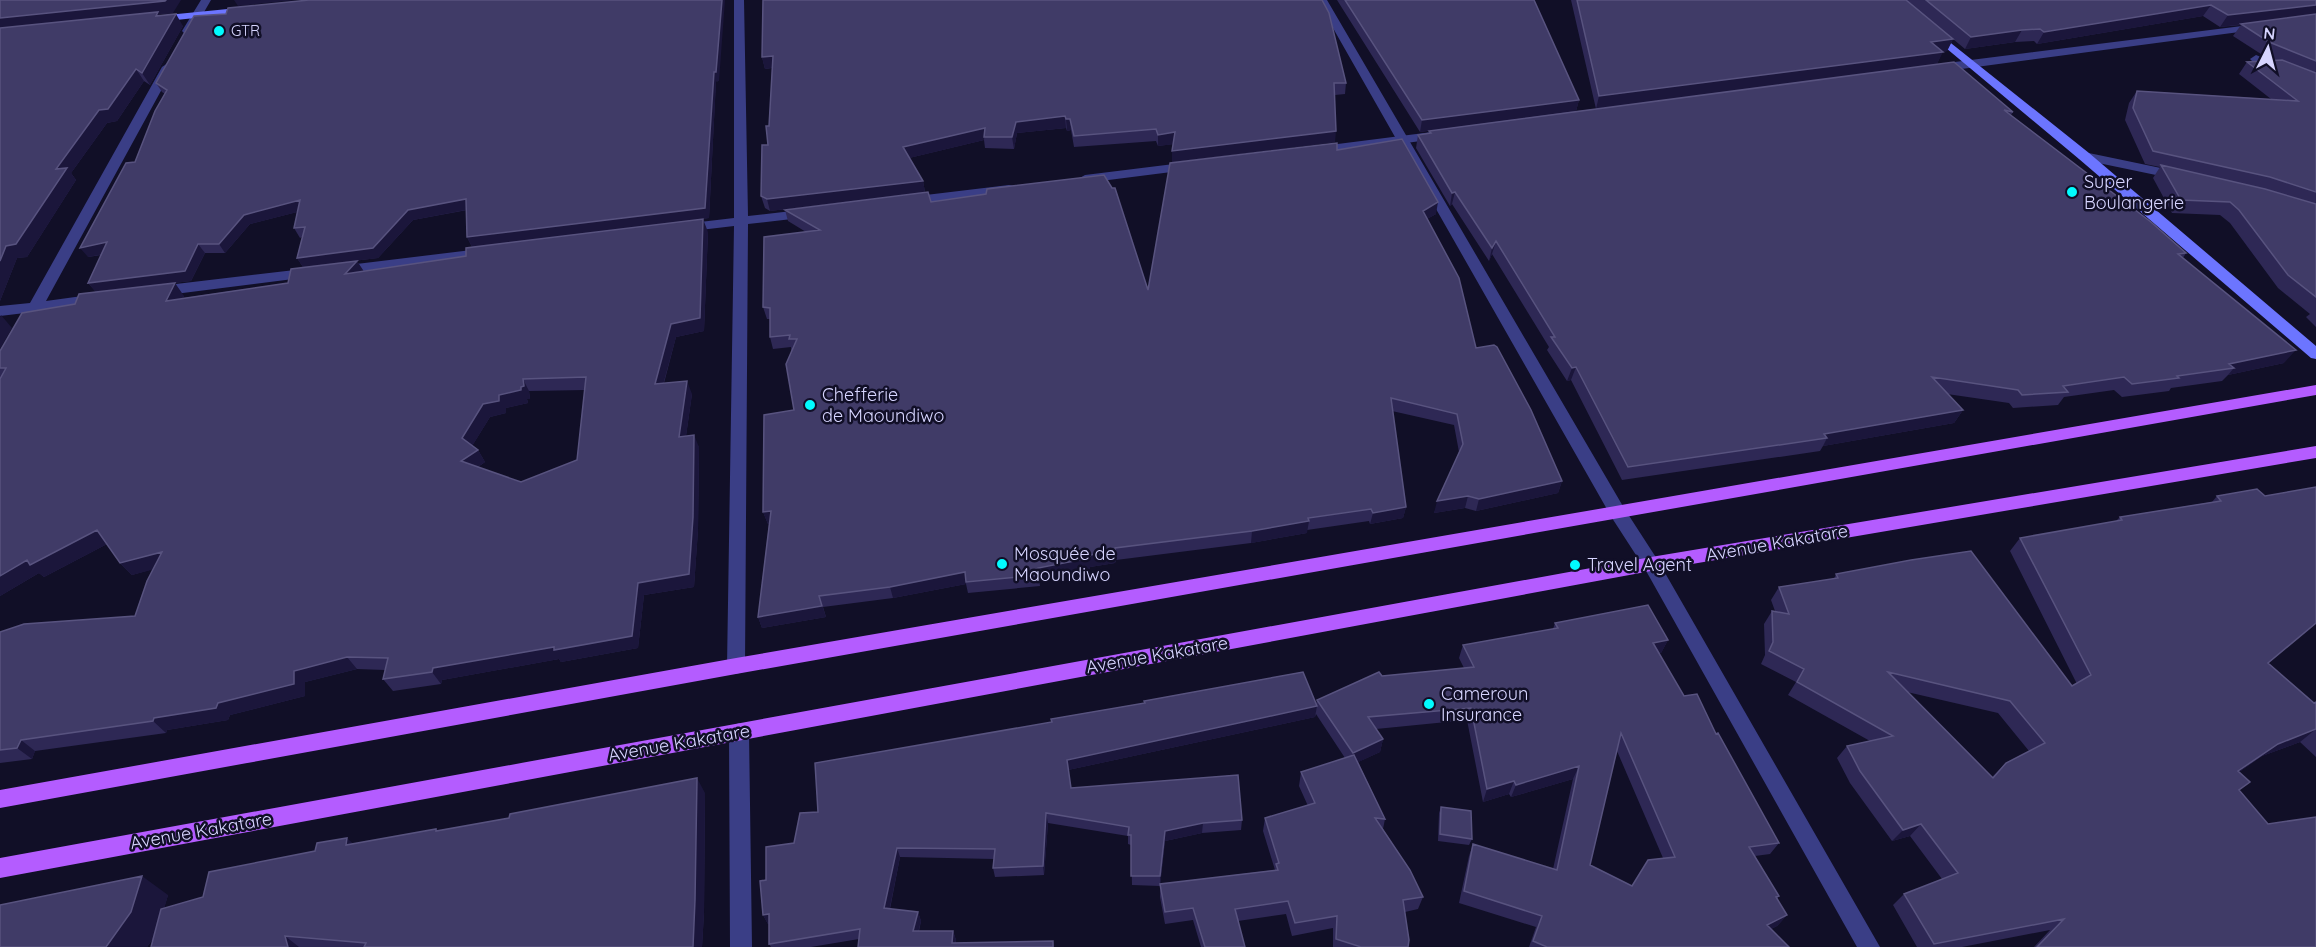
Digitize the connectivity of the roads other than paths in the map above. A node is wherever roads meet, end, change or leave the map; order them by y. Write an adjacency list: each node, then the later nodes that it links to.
1 (206, 0): 5 (street)
2 (739, 0): 23 (street)
3 (1322, 0): 14 (street)
4 (256, 9): 5 (main road)
5 (196, 15): 6 (main road); 28 (street)
6 (150, 20)
7 (1920, 21): 10 (main road)
8 (2268, 26): 10 (street)
9 (2256, 59): 12 (street)
10 (1972, 64): 11 (street); 16 (main road)
11 (1924, 70)
12 (2316, 83)
13 (1452, 134): 14 (street)
14 (1405, 140): 15 (street); 34 (street)
15 (1298, 153)
16 (2084, 156): 18 (street); 31 (main road)
17 (1203, 165): 19 (street)
18 (2196, 180)
19 (1073, 181)
20 (1026, 187): 21 (street)
21 (895, 203)
22 (824, 211): 23 (street)
23 (741, 221): 24 (street); 36 (street)
24 (671, 230)
25 (506, 250): 26 (street)
26 (141, 294)
27 (106, 298): 28 (street)
28 (35, 306): 29 (street); 30 (street)
29 (0, 311)
30 (23, 327)
31 (2316, 354)
32 (2316, 390): 34 (main road)
33 (2316, 452): 35 (main road, Avenue Kakatare)
34 (1618, 513): 35 (street); 36 (main road)
35 (1651, 564): 37 (main road, Avenue Kakatare); 41 (street)
36 (736, 666): 38 (main road)
37 (740, 732): 39 (main road, Avenue Kakatare); 40 (street)
38 (0, 799)
39 (0, 868)
40 (741, 947)
41 (1869, 947)

